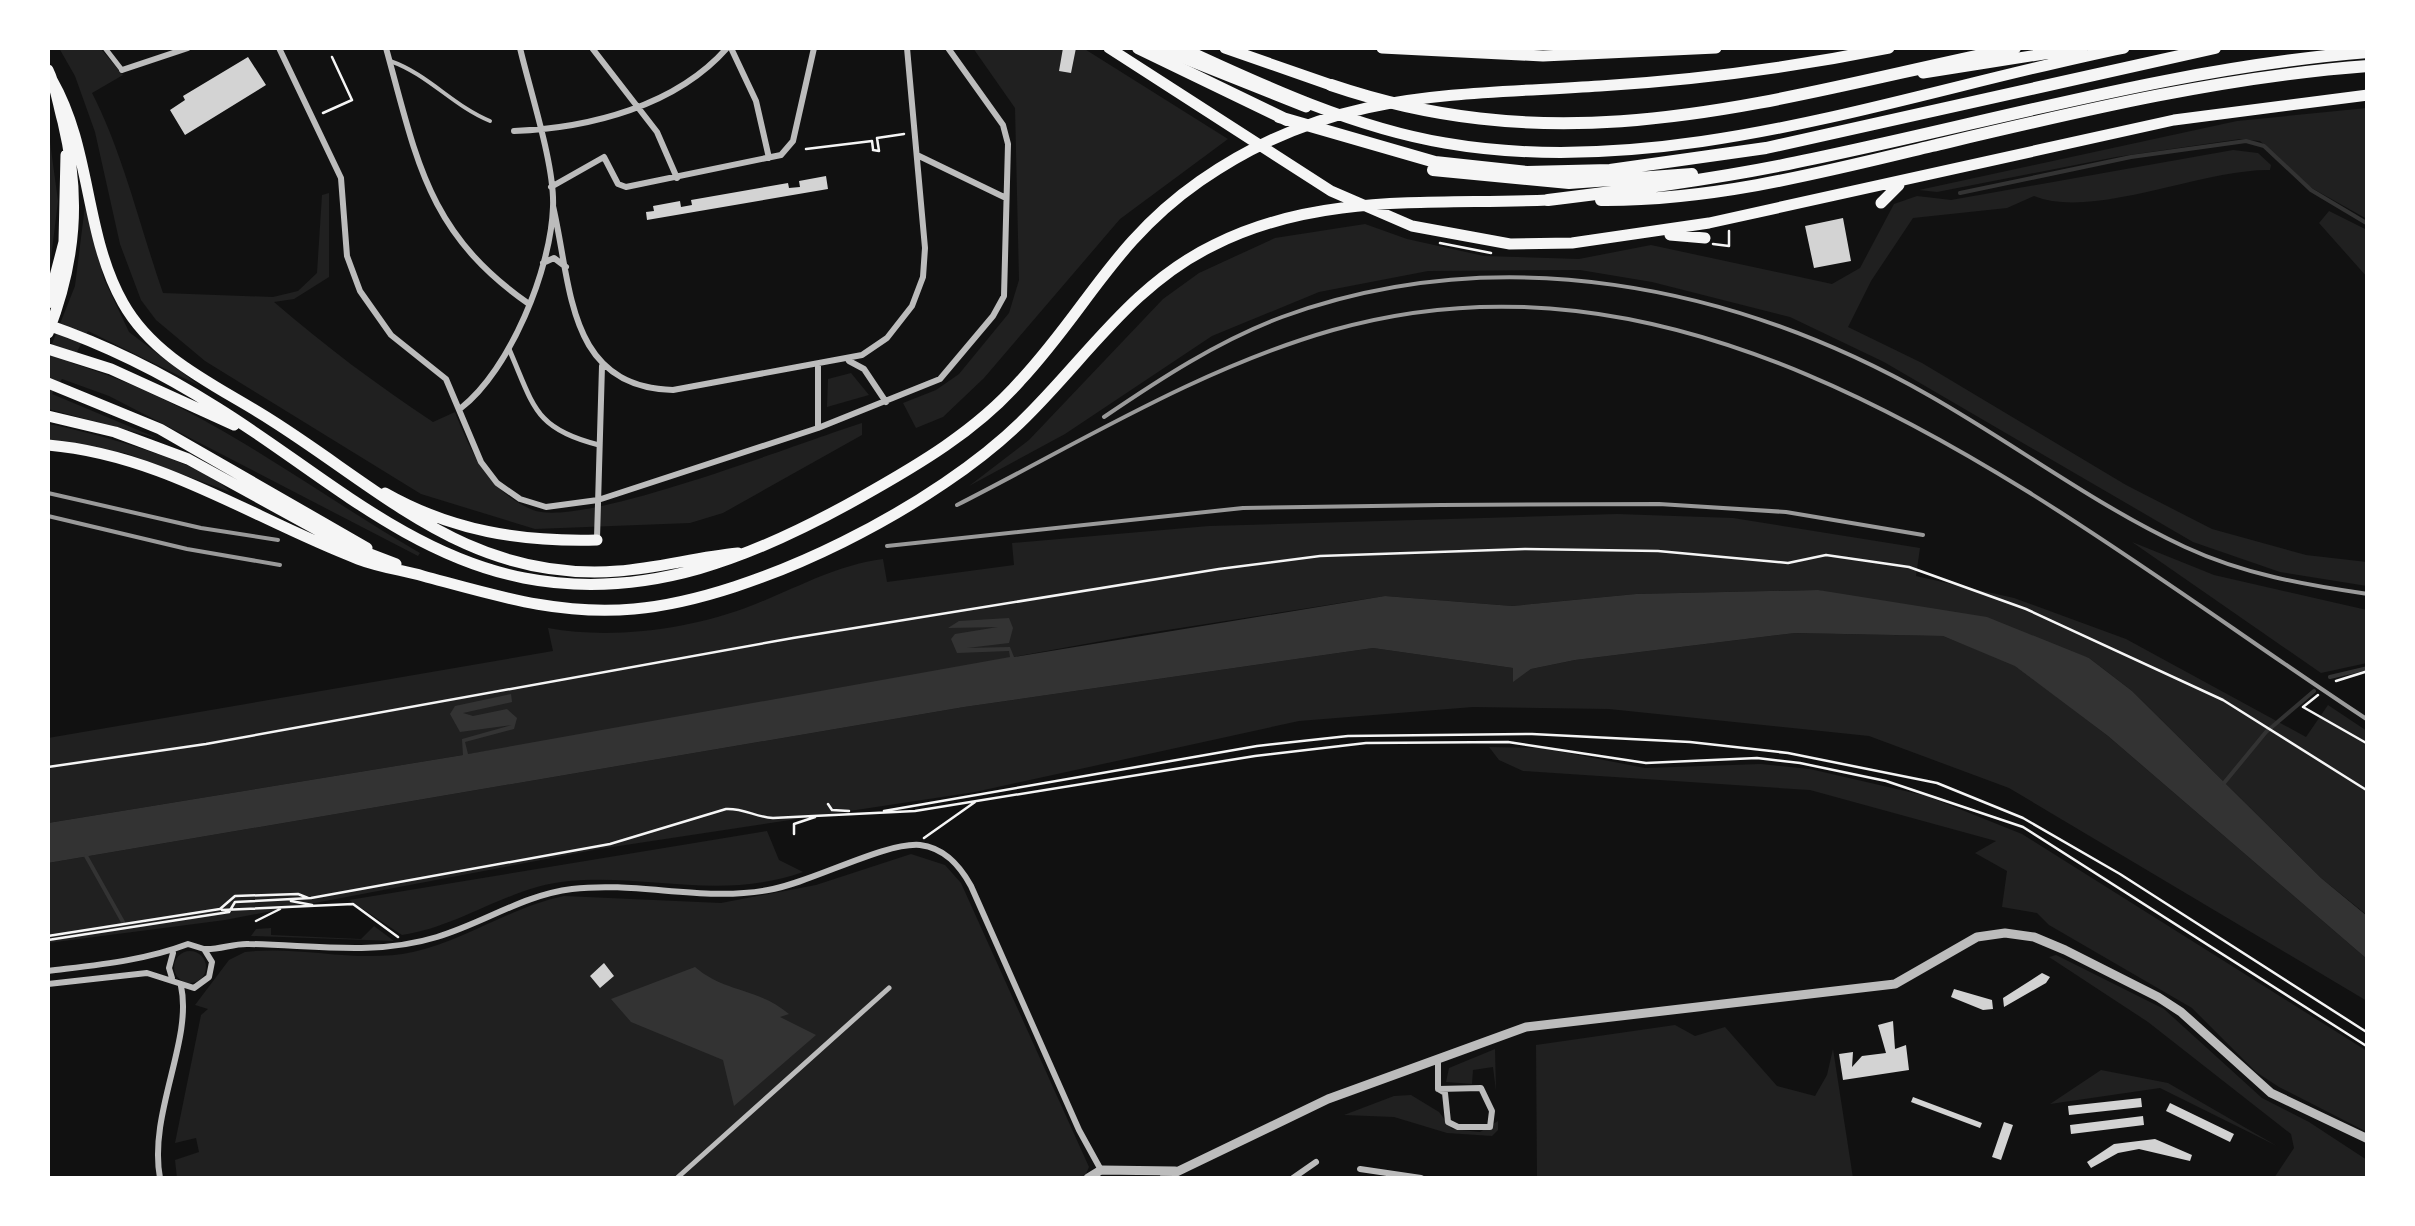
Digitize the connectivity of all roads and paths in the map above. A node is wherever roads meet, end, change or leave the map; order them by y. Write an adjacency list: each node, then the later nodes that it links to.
1 (105, 48): 31 (street)
2 (188, 48): 31 (street)
3 (279, 48): 76 (street)
4 (386, 48): 29 (street)
5 (520, 48): 42 (street)
6 (592, 48): 37 (street)
7 (729, 48): 37 (street); 49 (street)
8 (814, 48): 49 (street)
9 (907, 48): 48 (street)
10 (948, 48): 54 (street)
11 (1109, 48): 58 (highway)
12 (1138, 48): 40 (highway)
13 (1158, 48): 44 (highway)
14 (1182, 48): 44 (highway)
15 (1225, 48): 34 (highway)
16 (1382, 48): 25 (highway)
17 (1499, 48): 25 (highway)
18 (1716, 48): 25 (highway)
19 (1844, 48): 28 (highway)
20 (1889, 48): 28 (highway)
21 (2014, 48): 33 (highway)
22 (2082, 48): 33 (highway)
23 (2124, 48): 44 (highway)
24 (2215, 48): 40 (highway)
25 (1444, 50)
26 (2368, 52): 50 (highway)
27 (332, 56): 36 (path)
28 (1823, 58): 85 (highway)
29 (390, 61): 41 (lane); 66 (street)
30 (2368, 66): 55 (highway)
31 (122, 70)
32 (50, 75): 46 (highway); 82 (highway)
33 (1843, 82): 34 (highway)
34 (1331, 85)
35 (2368, 95): 52 (highway)
36 (352, 100): 38 (path); 39 (path)
37 (638, 107): 42 (street); 51 (street)
38 (355, 108)
39 (324, 114)
40 (1279, 116): 50 (highway)
41 (490, 121)
42 (539, 130): 43 (street); 53 (street)
43 (514, 131)
44 (1392, 132)
45 (906, 134): 47 (path)
46 (66, 135): 65 (highway); 68 (highway)
47 (806, 149)
48 (916, 155): 54 (street); 71 (street)
49 (769, 158): 51 (street)
50 (1764, 169): 55 (highway)
51 (677, 178): 53 (street)
52 (1902, 182): 56 (highway); 58 (highway)
53 (550, 188): 57 (street)
54 (1006, 198): 75 (street)
55 (1548, 200): 87 (highway)
56 (1881, 203)
57 (554, 206): 63 (street); 64 (street)
58 (1641, 234): 61 (highway)
59 (1729, 235): 61 (path)
60 (1428, 240): 62 (path)
61 (1704, 240)
62 (1508, 253)
63 (542, 264): 64 (street); 66 (street)
64 (566, 268): 72 (street)
65 (48, 303)
66 (529, 304): 70 (street)
67 (48, 325): 79 (highway)
68 (48, 333)
69 (48, 349): 79 (highway)
70 (509, 349): 76 (street); 80 (street)
71 (848, 360): 73 (street); 75 (street)
72 (602, 365): 73 (street); 80 (street)
73 (818, 366): 78 (street)
74 (53, 385): 86 (highway)
75 (886, 402): 78 (street)
76 (461, 408): 83 (street)
77 (48, 416): 86 (highway)
78 (818, 428): 83 (street)
79 (252, 433): 85 (highway)
80 (599, 445): 83 (street)
81 (48, 447): 87 (highway)
82 (328, 461): 84 (highway); 85 (highway)
83 (598, 500): 84 (street)
84 (598, 540)
85 (752, 552)
86 (383, 558): 87 (highway)
87 (424, 576)
88 (2368, 671): 89 (path)
89 (2336, 681)
90 (2318, 695): 91 (path)
91 (2368, 744)
92 (48, 767): 93 (path)
93 (2368, 791)
94 (976, 802): 96 (path); 100 (path); 120 (path)
95 (828, 804): 97 (path)
96 (883, 812): 97 (path); 119 (path)
97 (852, 814): 98 (path)
98 (815, 816): 99 (path); 101 (path)
99 (794, 834)
100 (921, 840)
101 (309, 898): 102 (path); 105 (path)
102 (284, 899): 103 (path); 106 (path)
103 (314, 906): 104 (path); 109 (path)
104 (281, 908): 106 (path); 107 (path)
105 (220, 909): 106 (path); 108 (path)
106 (229, 912): 108 (path)
107 (256, 921)
108 (48, 938)
109 (404, 941)
110 (204, 949): 111 (street); 116 (street); 126 (street)
111 (173, 953): 112 (street); 113 (street)
112 (48, 971)
113 (173, 980): 114 (street); 115 (street)
114 (48, 984)
115 (181, 986): 116 (street); 118 (street)
116 (191, 988): 118 (street)
117 (889, 988): 130 (street)
118 (182, 1010): 129 (street)
119 (2368, 1032)
120 (2368, 1046)
121 (1438, 1062): 122 (street); 123 (street); 127 (street)
122 (1438, 1089): 122 (street)
123 (2368, 1139)
124 (1316, 1162): 133 (street)
125 (1360, 1169): 134 (street)
126 (1102, 1170): 128 (street); 131 (street)
127 (1175, 1170): 128 (street); 132 (street)
128 (1121, 1175)
129 (160, 1178)
130 (677, 1178)
131 (1088, 1178)
132 (1164, 1178)
133 (1293, 1178)
134 (1422, 1178)

